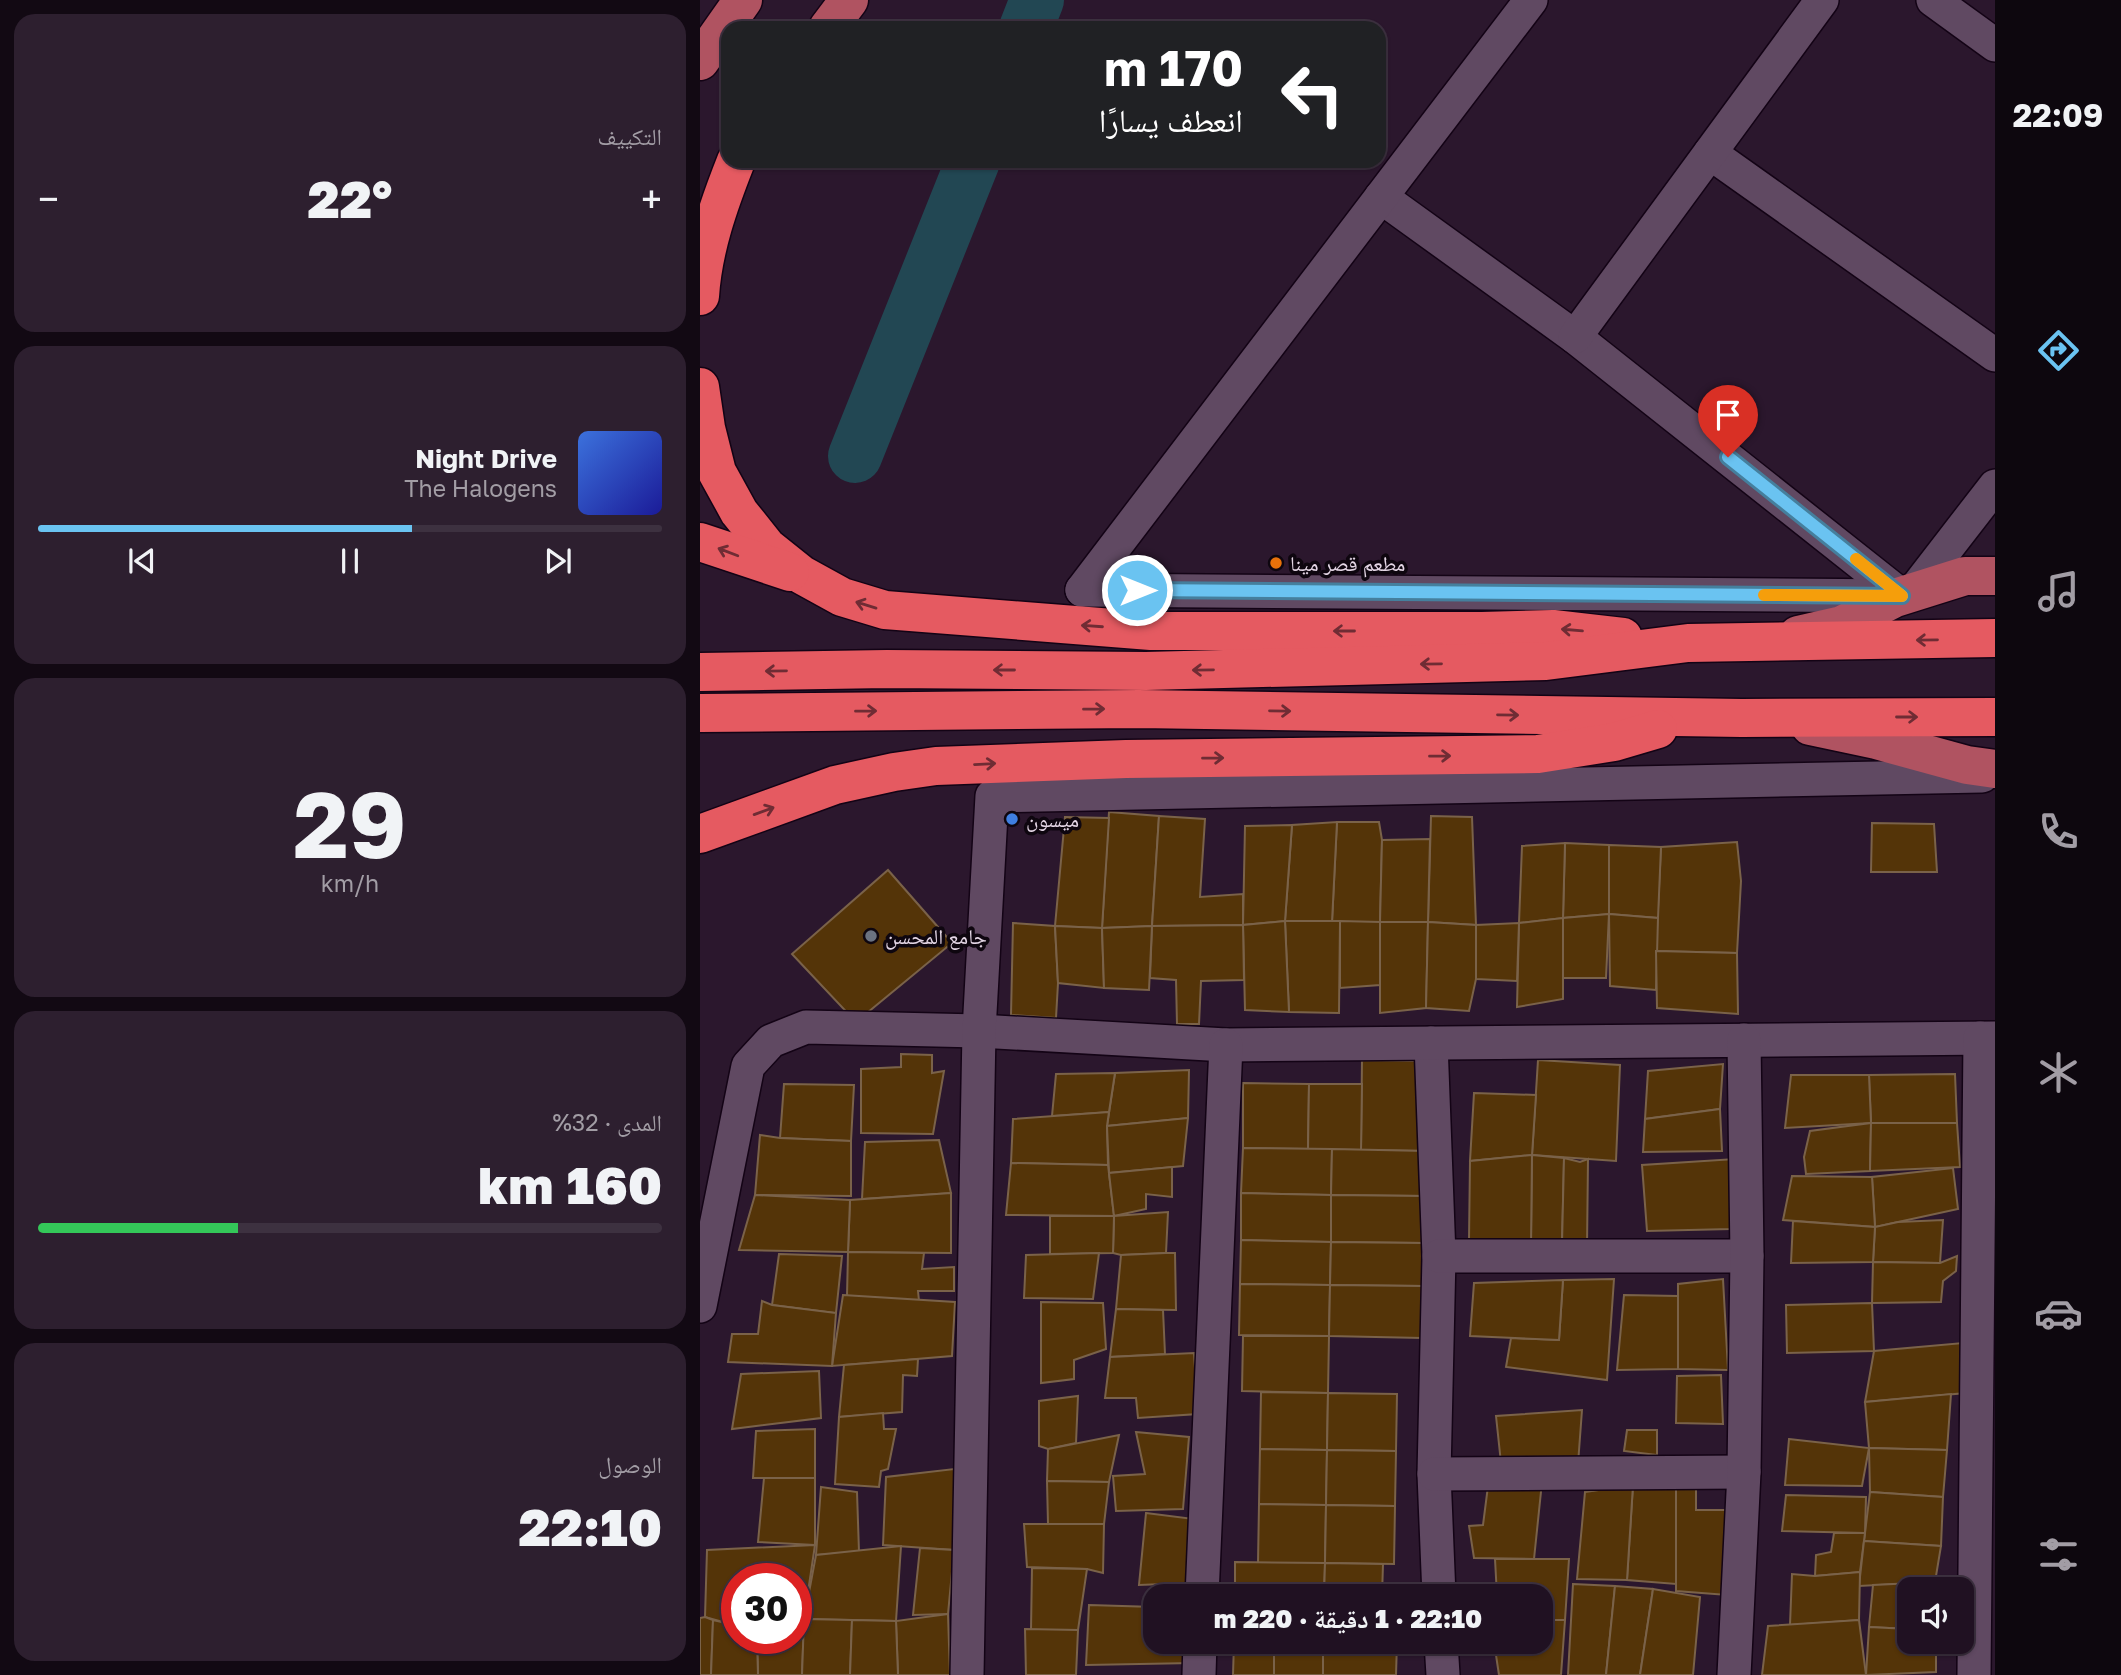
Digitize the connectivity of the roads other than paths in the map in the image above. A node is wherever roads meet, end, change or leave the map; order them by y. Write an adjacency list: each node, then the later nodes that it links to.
1 (743, 0): 6 (main road)
2 (849, 0): 7 (main road)
3 (1531, 0): 14 (street)
4 (1822, 0): 11 (street)
5 (1933, 0): 9 (street)
6 (728, 21)
7 (833, 21)
8 (721, 31): 10 (main road)
9 (1995, 45)
10 (700, 61)
11 (1710, 153): 17 (street); 18 (street)
12 (730, 168): 15 (main road)
13 (732, 168): 16 (highway)
14 (1381, 197): 17 (street); 24 (street)
15 (700, 213)
16 (700, 296)
17 (1575, 337): 24 (street)
18 (1995, 355)
19 (700, 387): 22 (highway)
20 (1995, 486): 24 (street)
21 (700, 542): 22 (highway, one-way to 21)
22 (802, 575): 26 (highway, one-way to 22)
23 (1995, 576): 24 (main road)
24 (1908, 594): 27 (main road)
25 (1995, 638): 27 (highway, one-way to 27)
26 (1688, 643): 27 (highway); 28 (highway, one-way to 28)
27 (1739, 643)
28 (700, 672)
29 (700, 713): 31 (highway, one-way to 31)
30 (1995, 717): 32 (highway, one-way to 30)
31 (1687, 718): 32 (highway); 35 (highway, one-way to 31)
32 (1742, 718): 33 (main road)
33 (1995, 769)
34 (1995, 775): 36 (street)
35 (700, 834)
36 (979, 1031): 40 (street); 43 (street); 50 (street)
37 (1987, 1038): 38 (street); 54 (street)
38 (1744, 1040): 39 (street); 42 (street)
39 (1431, 1043): 40 (street); 41 (street)
40 (1226, 1045): 46 (street)
41 (1439, 1256): 42 (street); 45 (street)
42 (1747, 1256): 44 (street)
43 (700, 1306)
44 (1744, 1472): 45 (street); 53 (street)
45 (1434, 1474): 47 (street)
46 (1203, 1584)
47 (1439, 1584)
48 (1200, 1654): 51 (street)
49 (1442, 1654): 52 (street)
50 (967, 1675)
51 (1199, 1675)
52 (1443, 1675)
53 (1734, 1675)
54 (1974, 1675)

